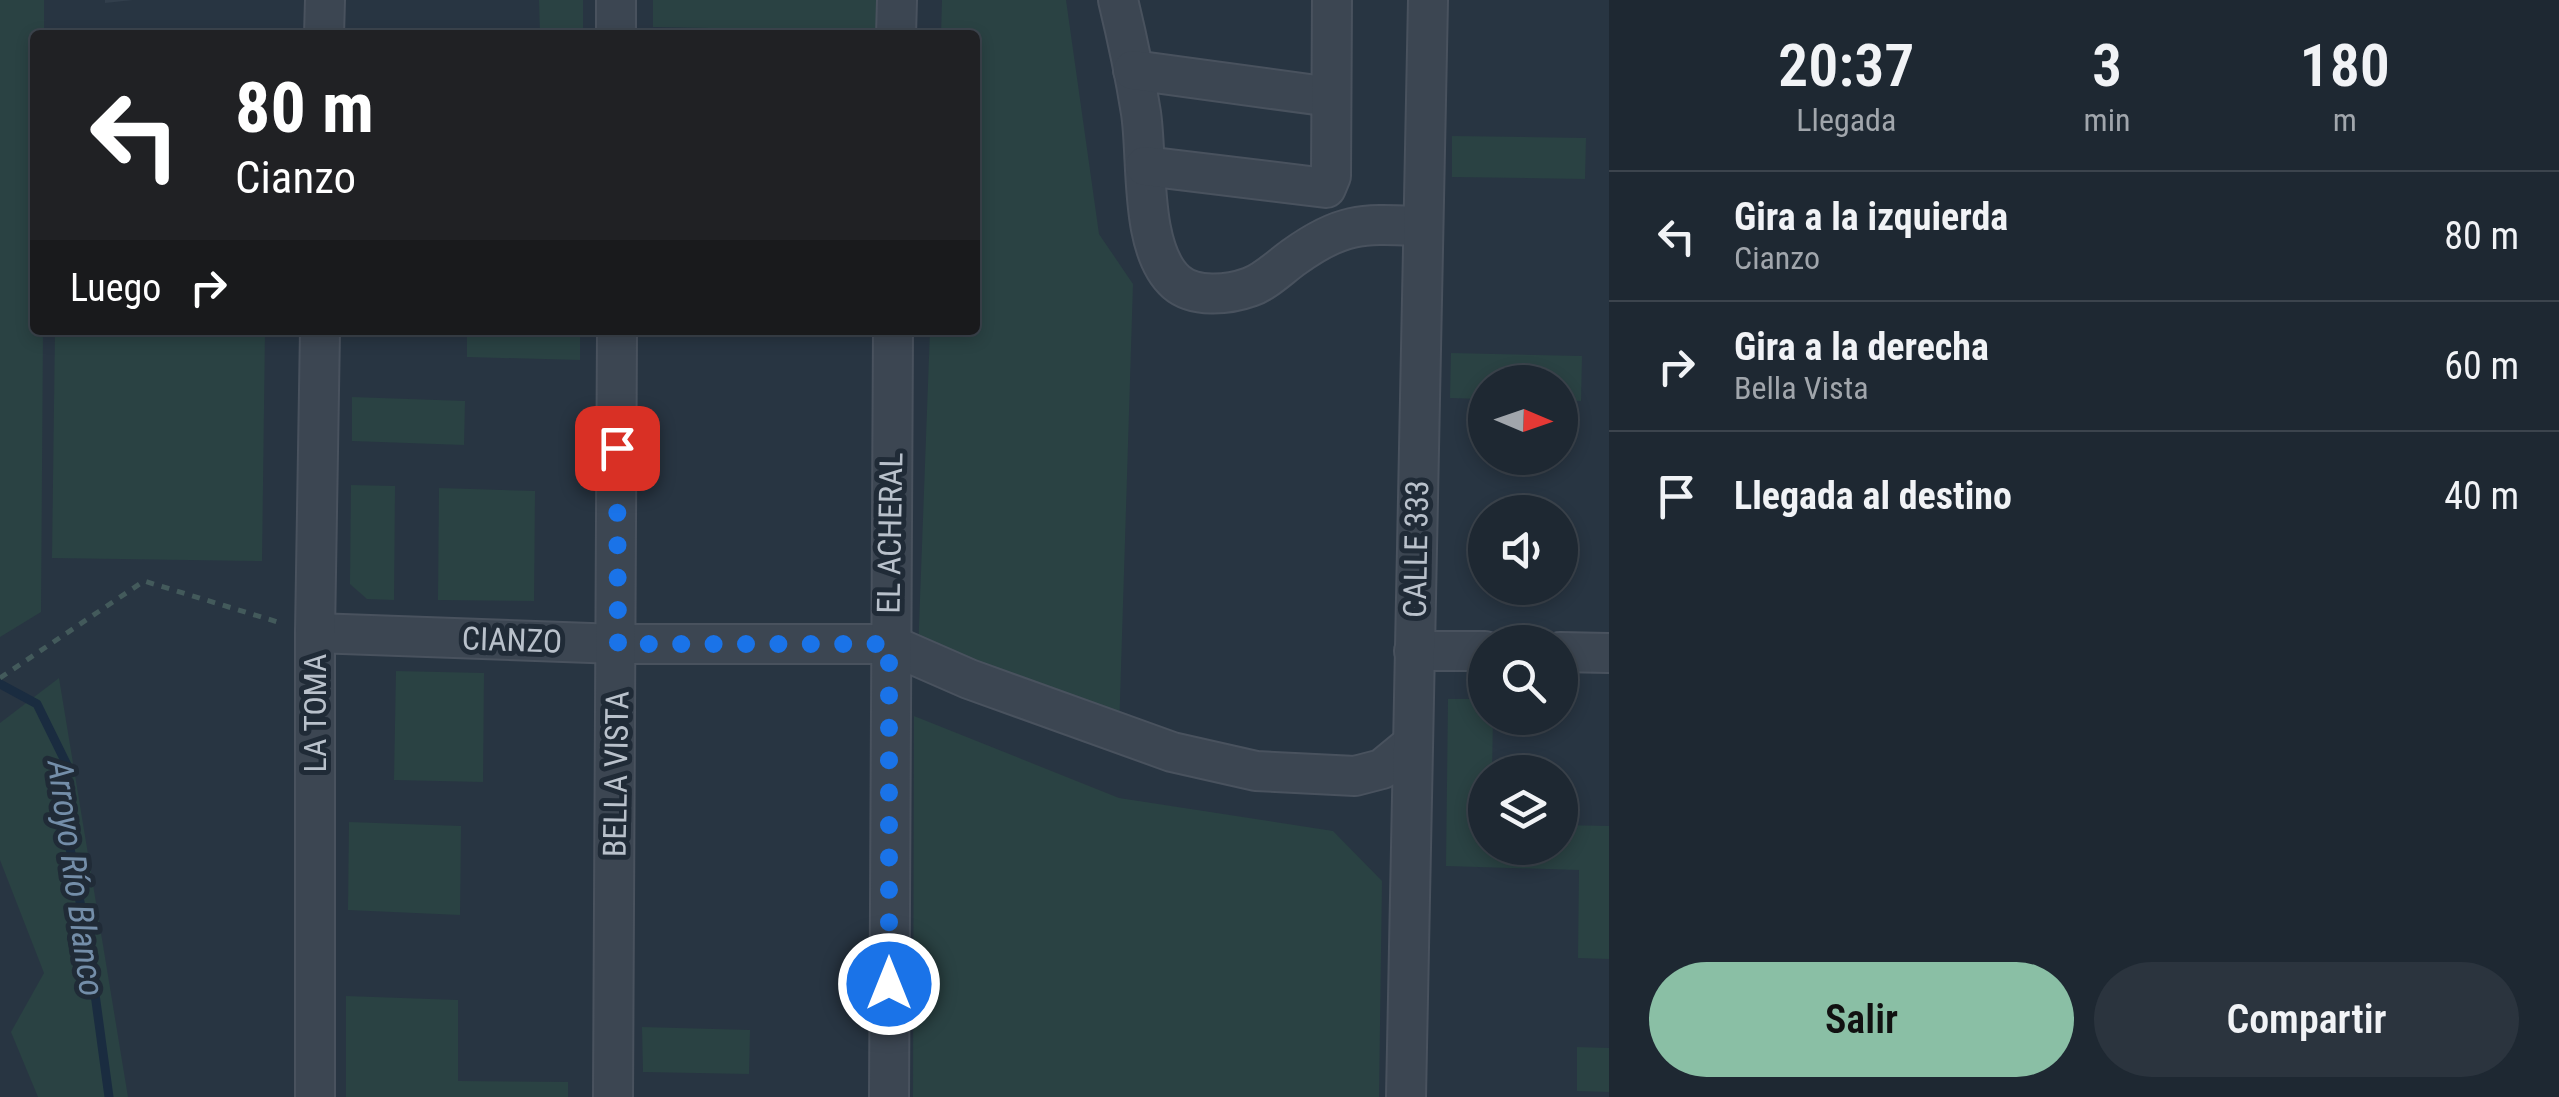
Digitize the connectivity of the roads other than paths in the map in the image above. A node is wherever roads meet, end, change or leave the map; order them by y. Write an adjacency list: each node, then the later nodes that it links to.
1 (325, 0): 7 (street)
2 (616, 0): 8 (street)
3 (897, 0): 9 (street)
4 (1118, 0): 10 (street)
5 (1332, 0): 11 (street)
6 (1428, 0): 13 (street, CALLE 333)
7 (324, 30)
8 (616, 30)
9 (896, 30)
10 (1133, 70): 11 (street); 12 (street)
11 (1332, 96): 12 (street)
12 (1146, 166): 13 (street)
13 (1423, 226): 20 (street, CALLE 333)
14 (320, 335): 17 (street, LA TOMA)
15 (617, 335): 18 (street, BELLA VISTA)
16 (893, 335): 19 (street, EL ACHERAL)
17 (315, 634): 18 (street, CIANZO); 27 (street, LA TOMA)
18 (618, 644): 19 (street, CIANZO); 28 (street, BELLA VISTA)
19 (889, 644): 25 (street); 29 (street, EL ACHERAL)
20 (1414, 650): 21 (street); 24 (street, CALLE 333)
21 (1468, 651)
22 (1578, 652): 23 (street)
23 (1609, 652)
24 (1410, 746): 25 (street); 26 (street, CALLE 333)
25 (1355, 776): 26 (street)
26 (1410, 811): 30 (street, CALLE 333)
27 (316, 1097)
28 (613, 1097)
29 (889, 1097)
30 (1406, 1097)

